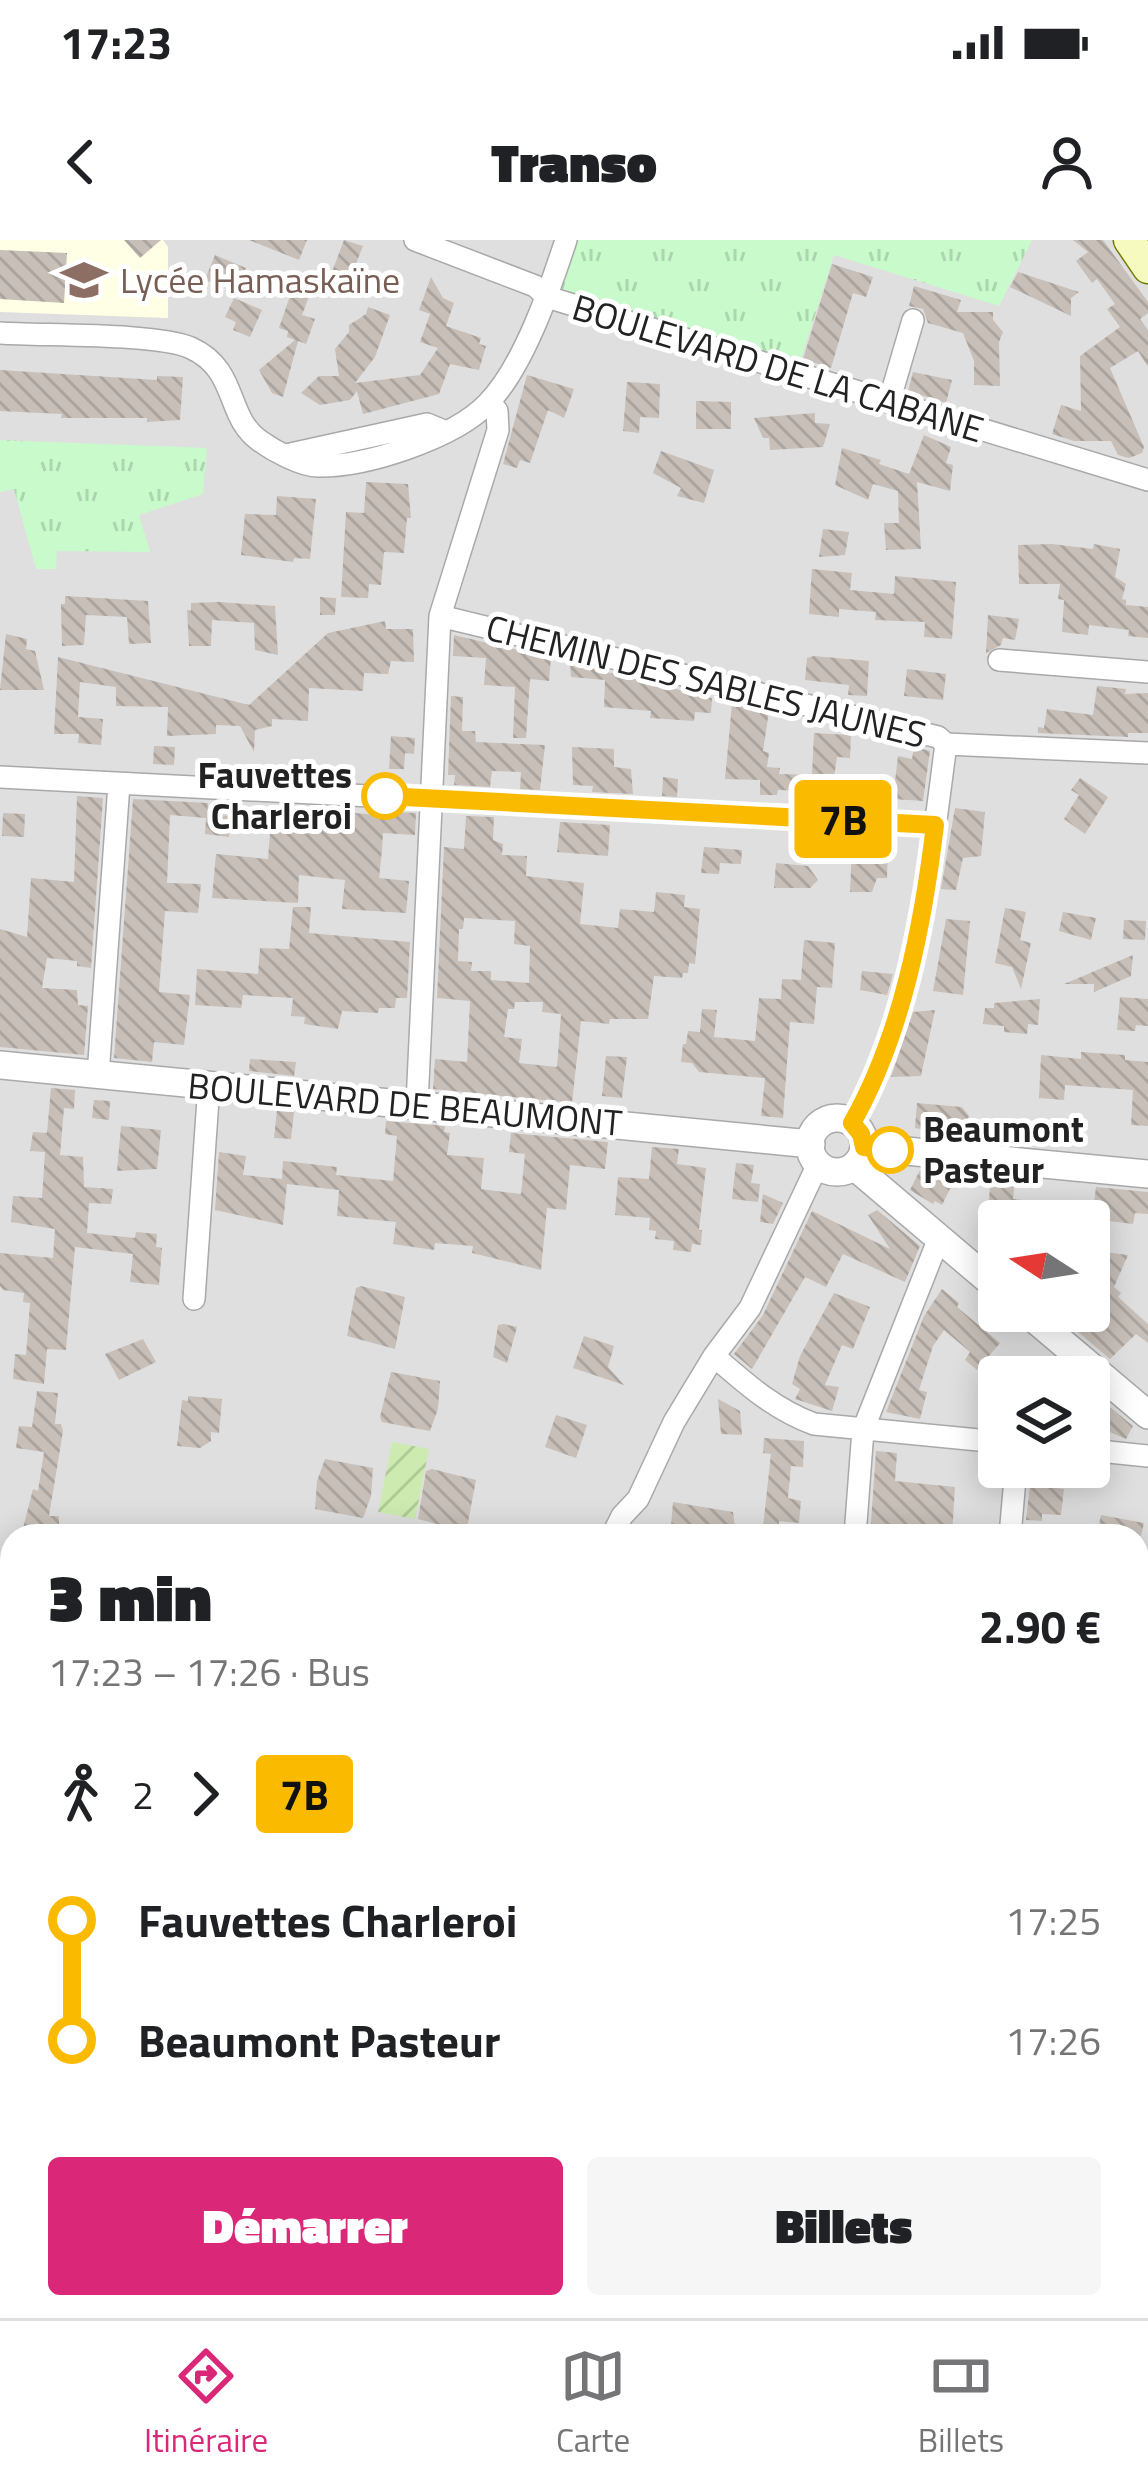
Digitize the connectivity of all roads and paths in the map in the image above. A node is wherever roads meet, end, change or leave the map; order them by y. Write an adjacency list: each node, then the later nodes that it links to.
1 (415, 240): 5 (street, BOULEVARD DE LA CABANE)
2 (566, 240): 5 (street)
3 (1129, 240): 4 (main road)
4 (1148, 268)
5 (547, 297): 8 (street); 9 (street, BOULEVARD DE LA CABANE)
6 (913, 320): 9 (street)
7 (0, 334): 8 (street)
8 (490, 402): 11 (street, CHEMIN DES SABLES JAUNES)
9 (889, 402): 10 (street, BOULEVARD DE LA CABANE)
10 (1148, 480)
11 (440, 616): 14 (street, CHEMIN DES SABLES JAUNES); 18 (street)
12 (999, 660): 13 (street)
13 (1148, 672)
14 (946, 744): 15 (street); 19 (street, CHEMIN DES SABLES JAUNES)
15 (1148, 753)
16 (0, 778): 17 (street)
17 (119, 784): 18 (street); 21 (street)
18 (432, 798): 19 (street); 23 (street)
19 (935, 825): 24 (street, CHEMIN DES SABLES JAUNES)
20 (0, 1066): 21 (street, BOULEVARD DE BEAUMONT)
21 (98, 1075): 22 (street, BOULEVARD DE BEAUMONT)
22 (209, 1085): 23 (street, BOULEVARD DE BEAUMONT); 29 (street)
23 (417, 1104): 25 (street, BOULEVARD DE BEAUMONT)
24 (857, 1145): 25 (street); 25 (street); 26 (street); 27 (street)
25 (814, 1154): 31 (street)
26 (1148, 1174)
27 (938, 1238): 28 (street); 33 (street)
28 (978, 1271)
29 (194, 1298)
30 (1050, 1332): 32 (street)
31 (714, 1356): 33 (street); 38 (street)
32 (1148, 1415)
33 (863, 1430): 34 (street); 39 (street)
34 (978, 1440)
35 (1110, 1452): 36 (street)
36 (1148, 1456)
37 (1014, 1488): 40 (street)
38 (618, 1524)
39 (856, 1524)
40 (1011, 1524)

